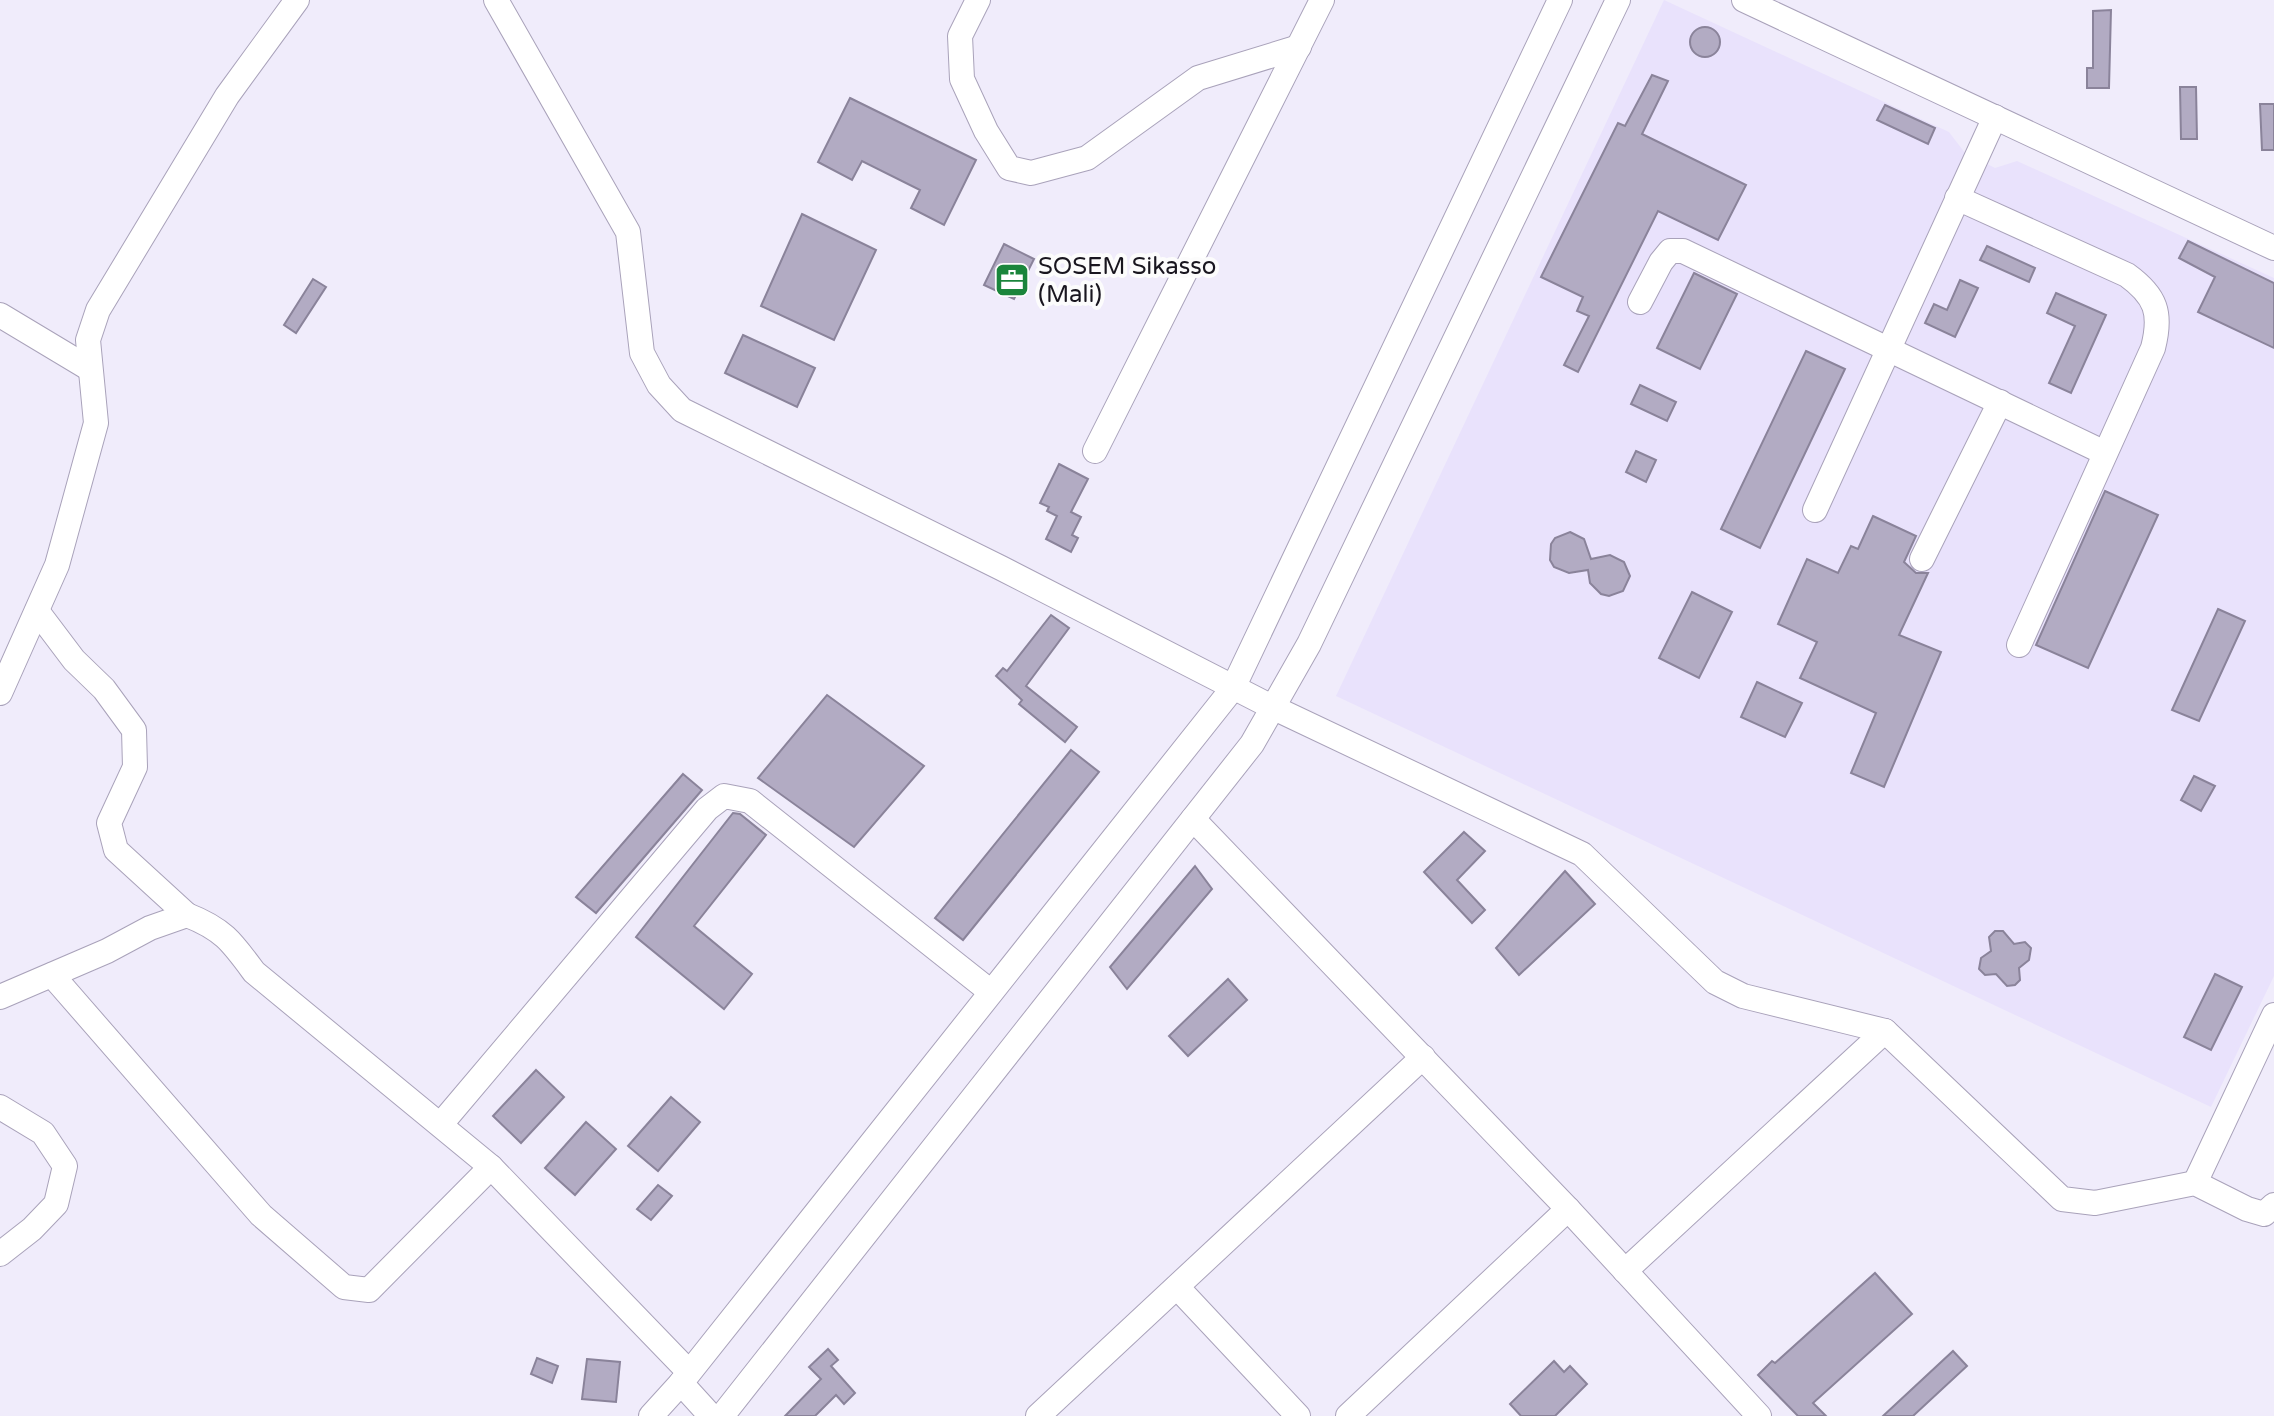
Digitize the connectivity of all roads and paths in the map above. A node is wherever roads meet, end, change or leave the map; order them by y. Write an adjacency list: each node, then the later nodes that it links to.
1 (297, 0): 15 (street)
2 (496, 0): 23 (street)
3 (978, 0): 8 (street)
4 (1322, 0): 8 (street)
5 (1560, 0): 23 (street)
6 (1618, 0): 25 (street)
7 (1744, 0): 9 (street)
8 (1299, 47): 17 (street)
9 (1995, 117): 10 (street); 11 (street)
10 (1957, 198): 14 (street); 18 (street)
11 (2274, 248)
12 (1640, 302): 14 (street)
13 (0, 315): 15 (street)
14 (1888, 349): 16 (street); 19 (street)
15 (90, 369): 21 (street)
16 (2000, 402): 18 (street); 20 (street)
17 (1095, 451)
18 (2105, 453): 22 (street)
19 (1815, 510)
20 (1922, 559)
21 (37, 611): 24 (street); 27 (street)
22 (2019, 645)
23 (1233, 688): 25 (street); 29 (street)
24 (0, 693)
25 (1272, 707): 26 (street); 32 (street)
26 (1193, 819): 33 (street); 46 (street)
27 (187, 915): 28 (street); 35 (street)
28 (52, 975): 30 (street); 36 (street)
29 (991, 992): 35 (street); 43 (street)
30 (0, 997)
31 (2274, 1015): 37 (street)
32 (1885, 1031): 37 (street); 41 (street)
33 (1423, 1057): 39 (street); 42 (street)
34 (0, 1107): 40 (street)
35 (441, 1124): 36 (street)
36 (491, 1167): 43 (street)
37 (2195, 1183): 38 (street)
38 (2274, 1205)
39 (1568, 1209): 41 (street); 49 (street)
40 (0, 1254)
41 (1625, 1271): 50 (street)
42 (1177, 1287): 47 (street); 48 (street)
43 (685, 1378): 44 (street); 45 (street)
44 (662, 1412)
45 (711, 1416)
46 (722, 1416)
47 (1038, 1416)
48 (1298, 1416)
49 (1348, 1416)
50 (1759, 1416)

